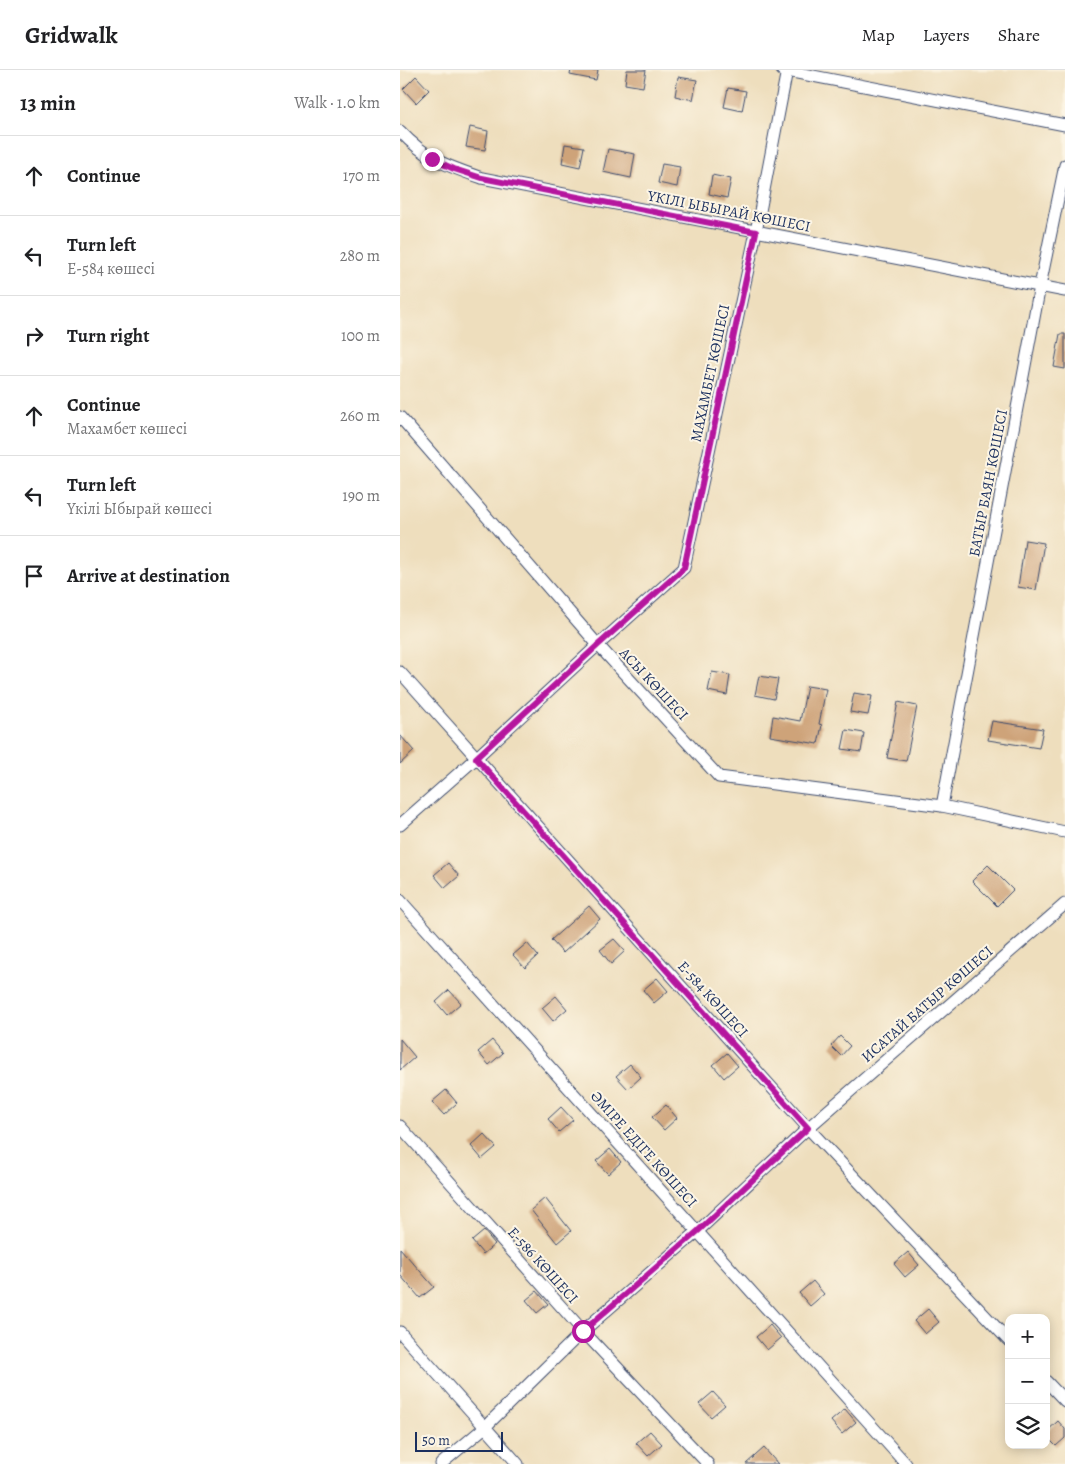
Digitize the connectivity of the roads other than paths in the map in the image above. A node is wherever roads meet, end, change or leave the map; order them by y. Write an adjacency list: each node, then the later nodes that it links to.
1 (785, 70): 2 (street); 5 (street, МАХАМБЕТ КӨШЕСІ)
2 (1065, 125)
3 (400, 131): 5 (street, ҮКІЛІ ЫБЫРАЙ КӨШЕСІ)
4 (1065, 165): 6 (street, БАТЫР БАЯН КӨШЕСІ)
5 (756, 232): 6 (street, ҮКІЛІ ЫБЫРАЙ КӨШЕСІ); 9 (street, МАХАМБЕТ КӨШЕСІ)
6 (1040, 286): 7 (street, ҮКІЛІ ЫБЫРАЙ КӨШЕСІ); 12 (street, БАТЫР БАЯН КӨШЕСІ)
7 (1065, 291)
8 (400, 417): 9 (street, АСЫ КӨШЕСІ)
9 (598, 645): 11 (street, МАХАМБЕТ КӨШЕСІ); 12 (street, АСЫ КӨШЕСІ)
10 (400, 672): 11 (street, Е-584 КӨШЕСІ)
11 (476, 758): 13 (street, МАХАМБЕТ КӨШЕСІ); 18 (street, Е-584 КӨШЕСІ)
12 (942, 806): 14 (street, АСЫ КӨШЕСІ)
13 (400, 824)
14 (1065, 832)
15 (400, 900): 19 (street, ӘМІРЕ ЕДІГЕ КӨШЕСІ)
16 (1065, 904): 18 (street, ИСАТАЙ БАТЫР КӨШЕСІ)
17 (400, 1126): 20 (street, Е-586 КӨШЕСІ)
18 (808, 1128): 19 (street, ИСАТАЙ БАТЫР КӨШЕСІ); 22 (street, Е-584 КӨШЕСІ)
19 (698, 1231): 20 (street, ИСАТАЙ БАТЫР КӨШЕСІ); 29 (street, ӘМІРЕ ЕДІГЕ КӨШЕСІ)
20 (583, 1331): 25 (street, ИСАТАЙ БАТЫР КӨШЕСІ); 28 (street, Е-586 КӨШЕСІ)
21 (400, 1332): 25 (street)
22 (1005, 1337)
23 (1050, 1385): 24 (street)
24 (1065, 1401)
25 (485, 1427): 26 (street, ИСАТАЙ БАТЫР КӨШЕСІ); 27 (street)
26 (441, 1464)
27 (518, 1464)
28 (708, 1464)
29 (906, 1464)

